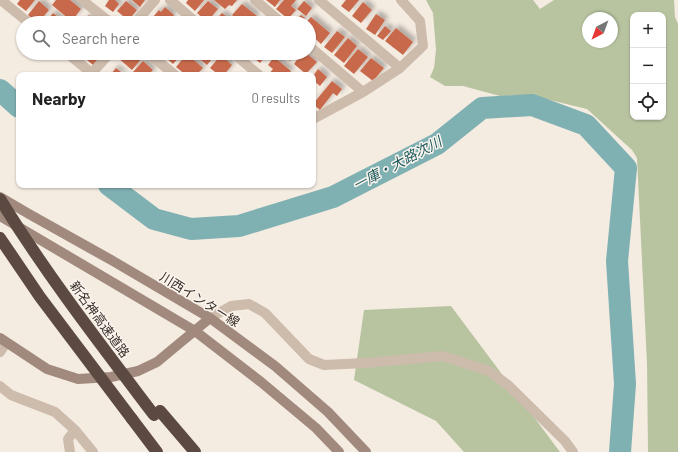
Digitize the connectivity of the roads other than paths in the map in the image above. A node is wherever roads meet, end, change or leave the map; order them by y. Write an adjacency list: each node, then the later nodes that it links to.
1 (1, 0): 8 (street)
2 (82, 0): 9 (street)
3 (155, 0): 10 (street)
4 (170, 0): 11 (street)
5 (255, 0): 12 (street)
6 (319, 0): 18 (street)
7 (401, 0): 18 (street)
8 (20, 16)
9 (102, 16)
10 (142, 16)
11 (189, 16)
12 (274, 16)
13 (316, 52): 23 (street)
14 (76, 60): 19 (street)
15 (104, 60): 20 (street)
16 (157, 60): 21 (street)
17 (241, 60): 22 (street)
18 (400, 68): 23 (street)
19 (91, 72)
20 (95, 72)
21 (171, 72)
22 (255, 72)
23 (363, 92): 24 (street)
24 (316, 117)
25 (0, 198): 28 (main road, 川西インター線); 33 (highway, 新名神高速道路, bridge)
26 (0, 216): 29 (main road)
27 (0, 238): 37 (highway, bridge)
28 (210, 318): 29 (main road); 41 (main road, 川西インター線); 42 (street)
29 (195, 331): 30 (main road); 40 (main road)
30 (3, 340): 31 (street)
31 (0, 352)
32 (0, 386): 34 (street)
33 (157, 413): 38 (highway); 39 (highway)
34 (75, 430): 35 (street); 36 (street)
35 (70, 452)
36 (93, 452)
37 (157, 452)
38 (184, 452)
39 (195, 452)
40 (339, 452)
41 (366, 452)
42 (573, 452)

